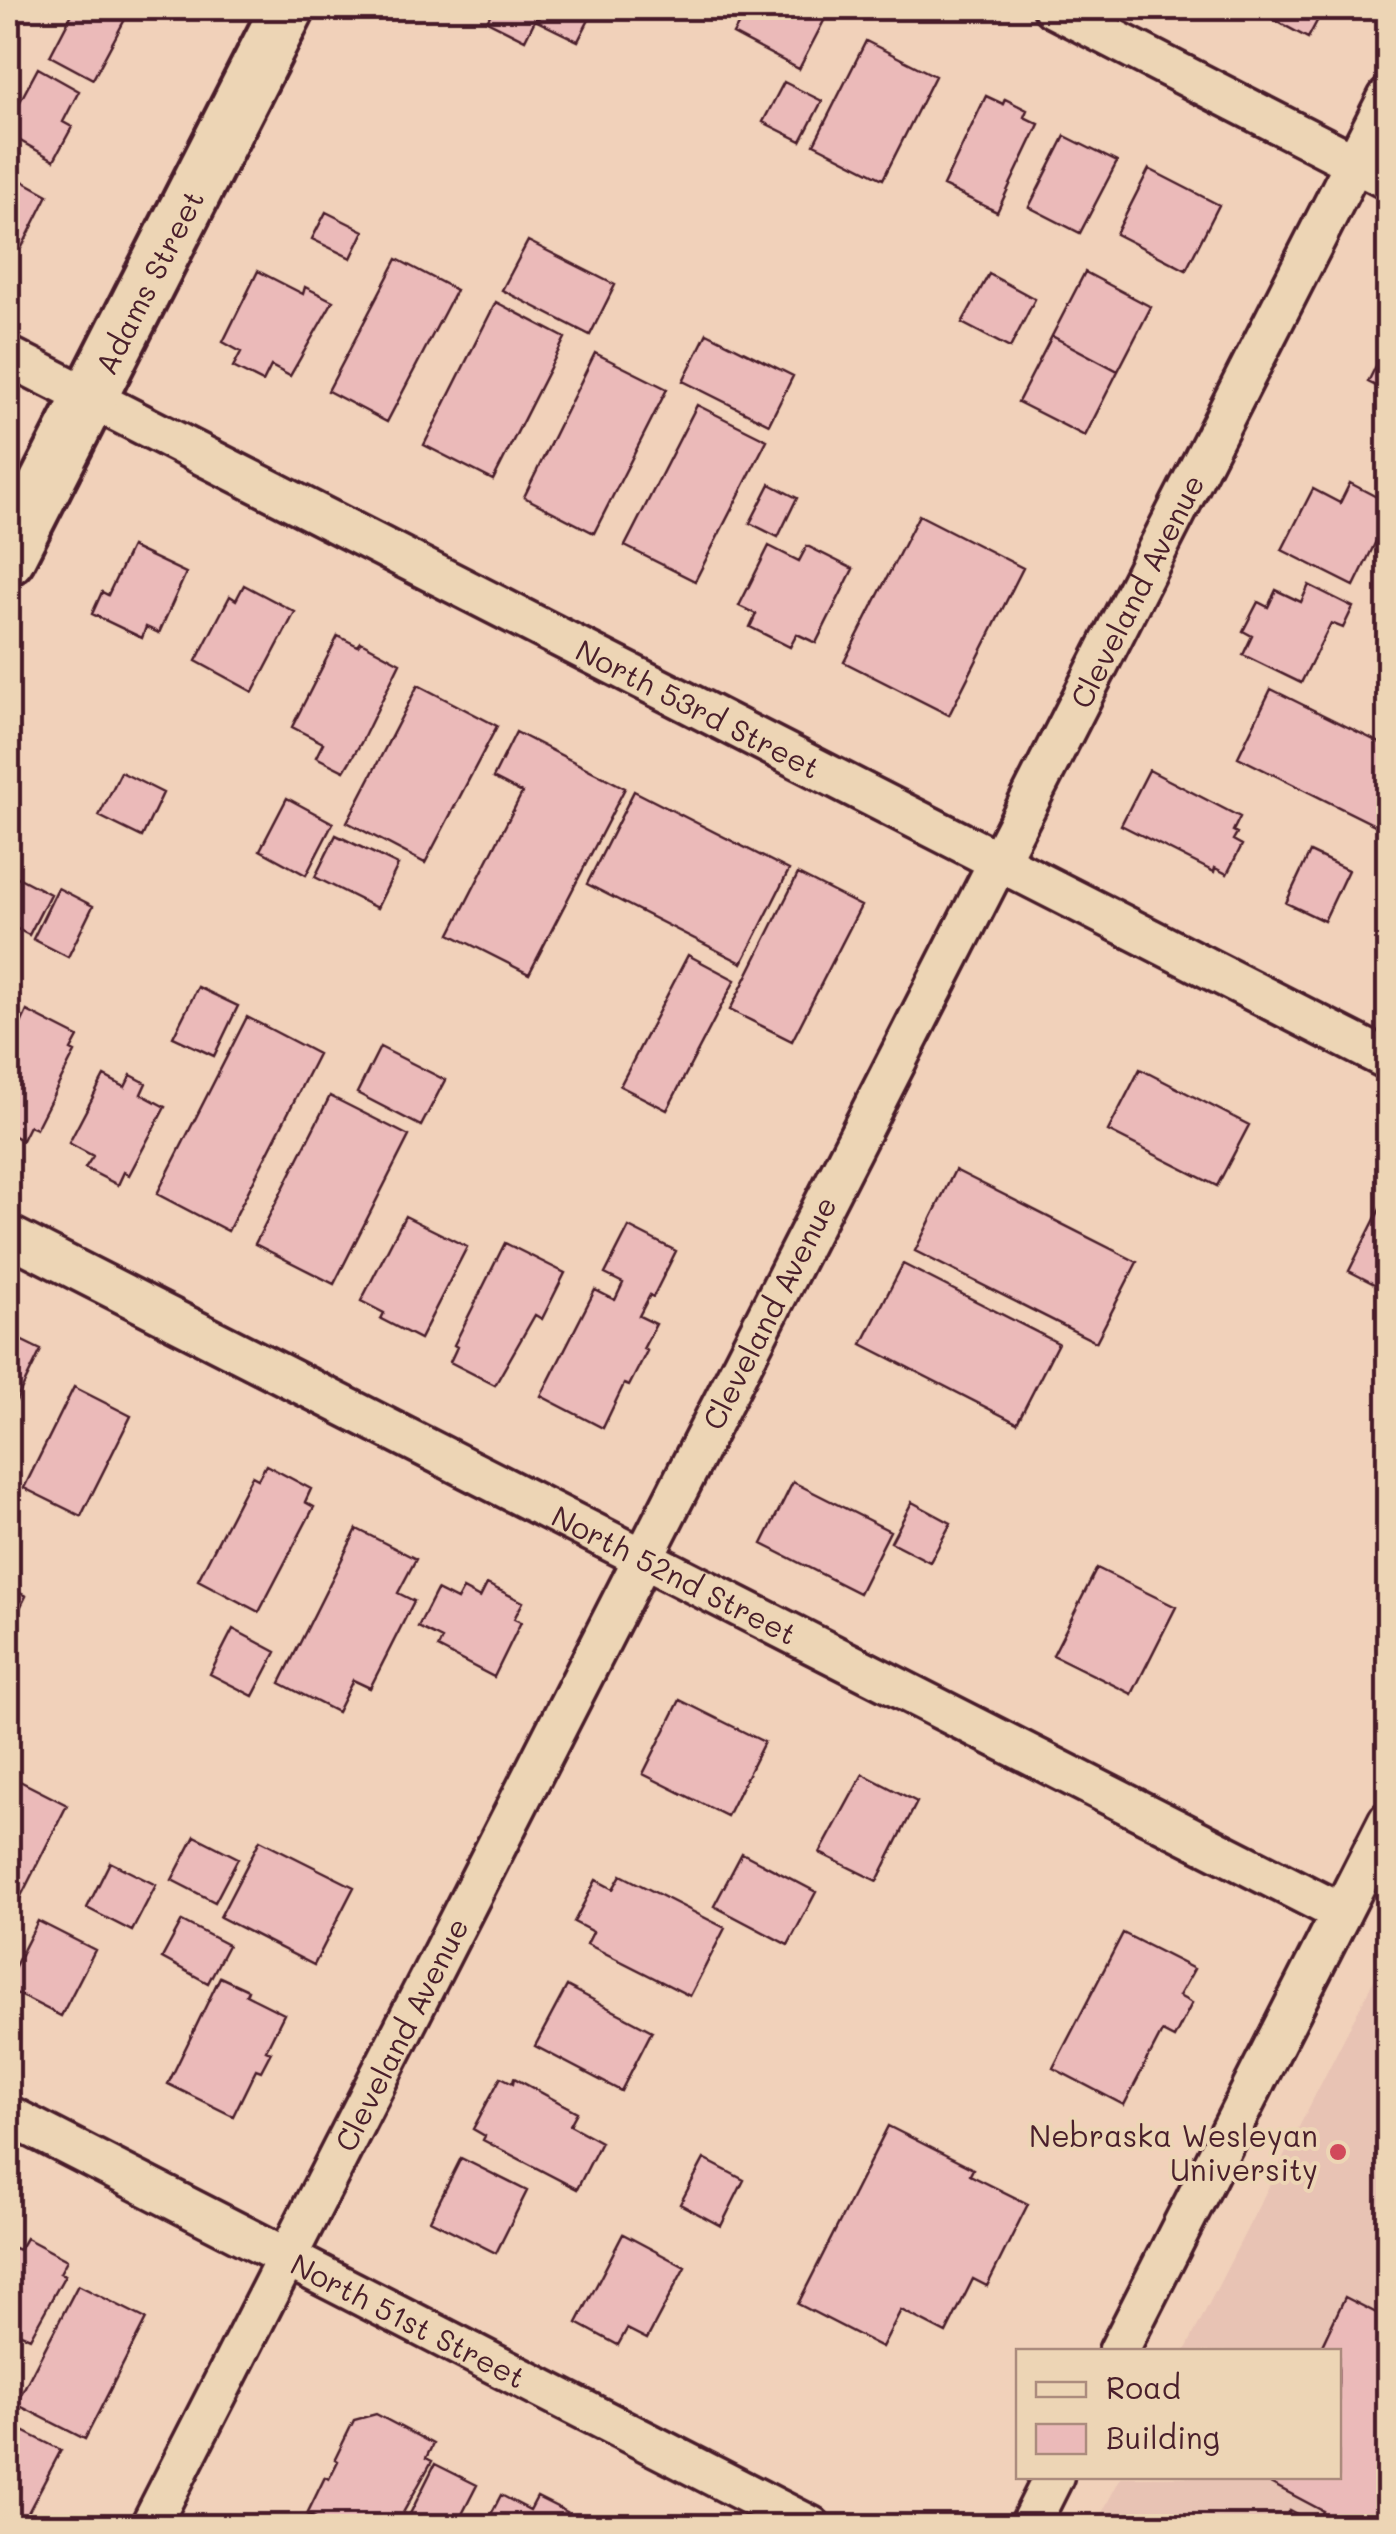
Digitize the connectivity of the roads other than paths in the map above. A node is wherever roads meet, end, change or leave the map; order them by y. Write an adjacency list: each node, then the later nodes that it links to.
1 (288, 8): 7 (main road, Adams Street)
2 (1053, 8): 4 (street)
3 (1388, 97): 4 (street, Cleveland Avenue)
4 (1355, 162): 5 (street); 9 (street, Cleveland Avenue)
5 (1388, 180)
6 (8, 356): 7 (street, North 53rd Street)
7 (90, 398): 8 (main road, Adams Street); 9 (street, North 53rd Street)
8 (8, 558)
9 (999, 861): 10 (street, North 53rd Street); 12 (street, Cleveland Avenue)
10 (1388, 1060)
11 (8, 1235): 12 (street, North 52nd Street)
12 (642, 1558): 14 (street, North 52nd Street); 16 (street, Cleveland Avenue)
13 (1388, 1820): 14 (street)
14 (1341, 1913): 17 (street)
15 (8, 2115): 16 (street, North 51st Street)
16 (287, 2257): 19 (street, Cleveland Avenue); 20 (street, North 51st Street)
17 (1120, 2349)
18 (1052, 2479): 21 (street)
19 (150, 2526)
20 (811, 2526)
21 (1029, 2526)

